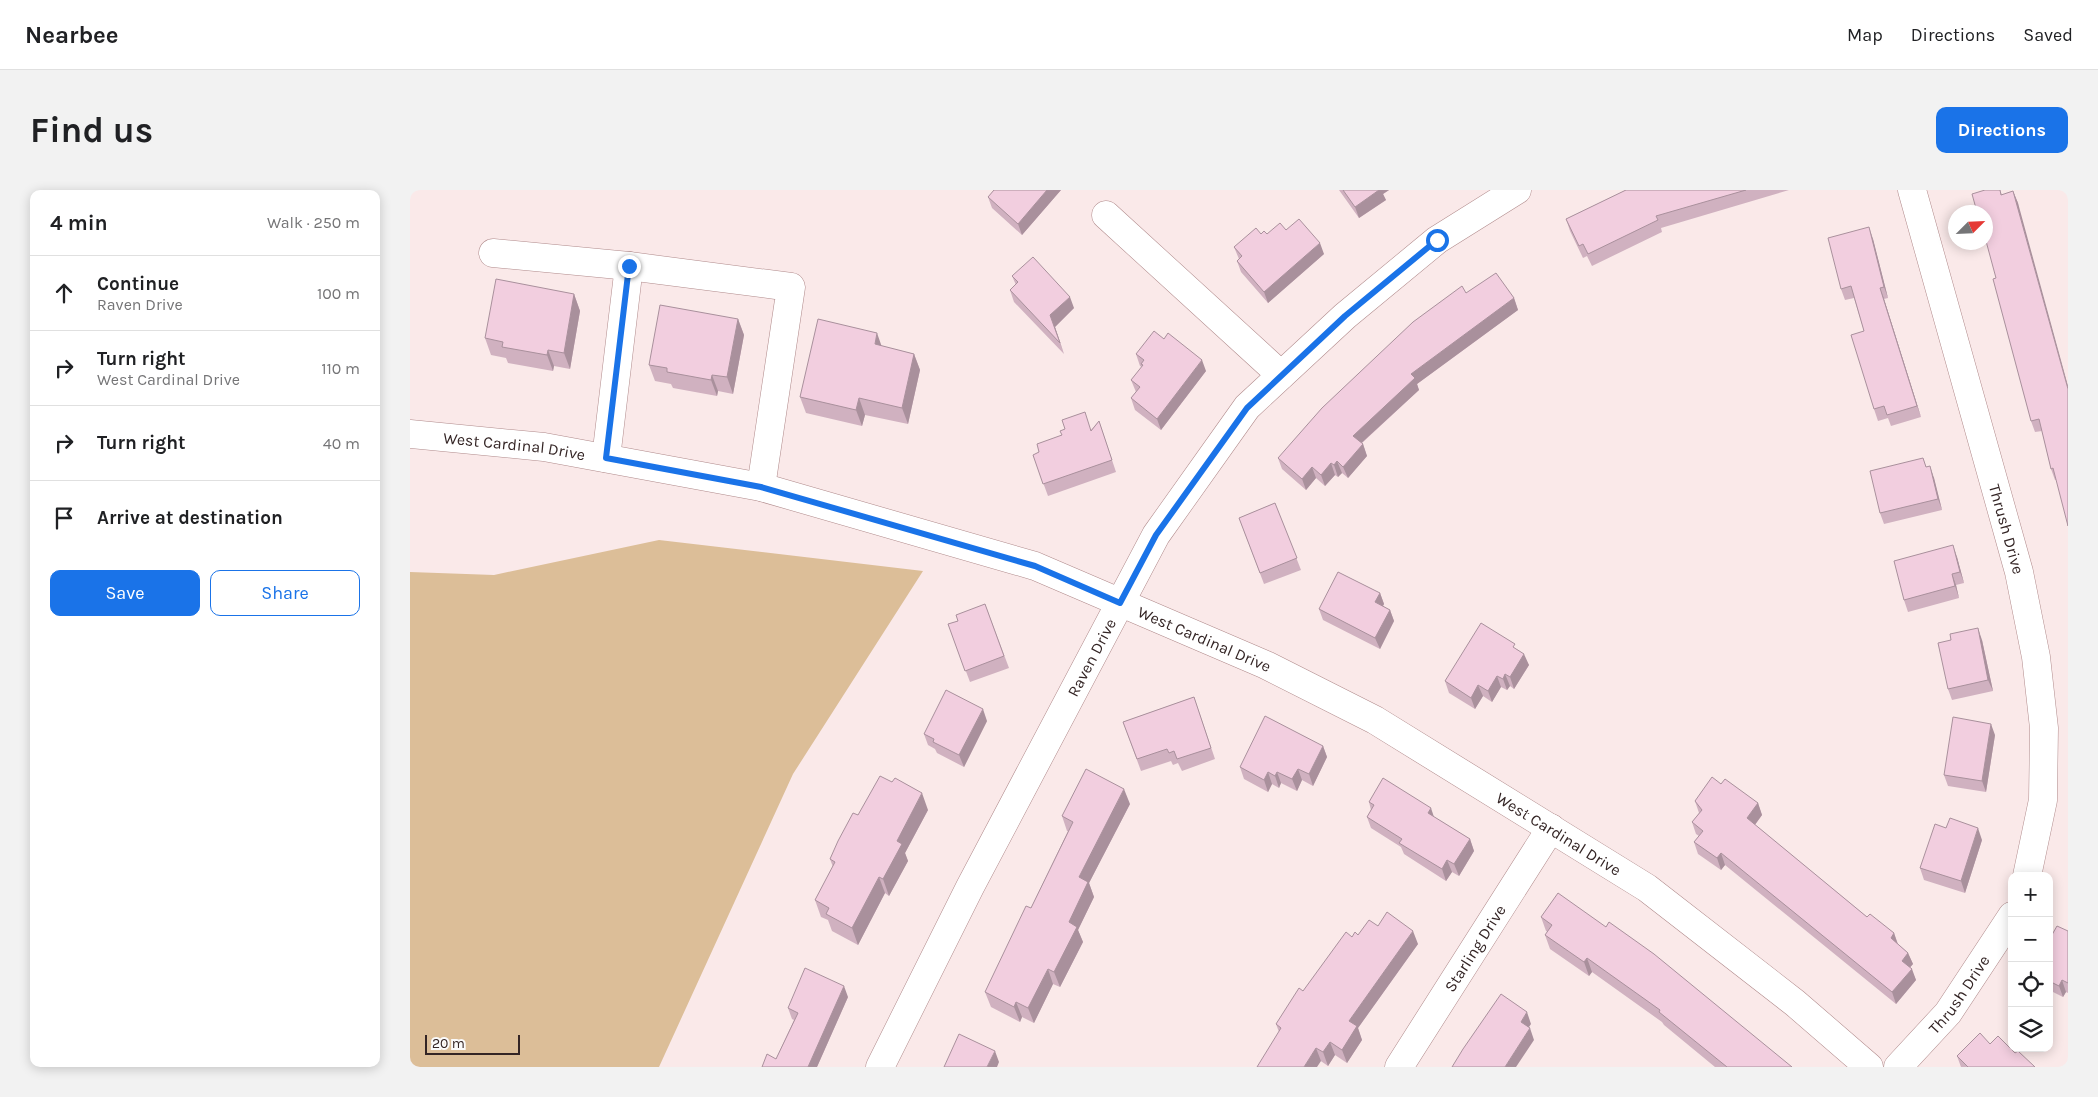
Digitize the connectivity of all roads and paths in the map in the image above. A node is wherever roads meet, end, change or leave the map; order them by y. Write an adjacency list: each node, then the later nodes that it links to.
1 (1516, 190): 6 (street, Raven Drive)
2 (1912, 190): 12 (street, Thrush Drive)
3 (1106, 215): 6 (street)
4 (493, 253): 5 (street)
5 (629, 266): 8 (street); 9 (street)
6 (1281, 376): 10 (street, Raven Drive)
7 (410, 434): 8 (street, West Cardinal Drive)
8 (606, 458): 9 (street, West Cardinal Drive)
9 (761, 487): 10 (street, West Cardinal Drive)
10 (1120, 603): 11 (street, West Cardinal Drive); 14 (street, Raven Drive)
11 (1551, 828): 15 (street, Starling Drive); 16 (street, West Cardinal Drive)
12 (2028, 872)
13 (2011, 917): 17 (street, Thrush Drive)
14 (880, 1067)
15 (1399, 1067)
16 (1869, 1067)
17 (1898, 1067)

